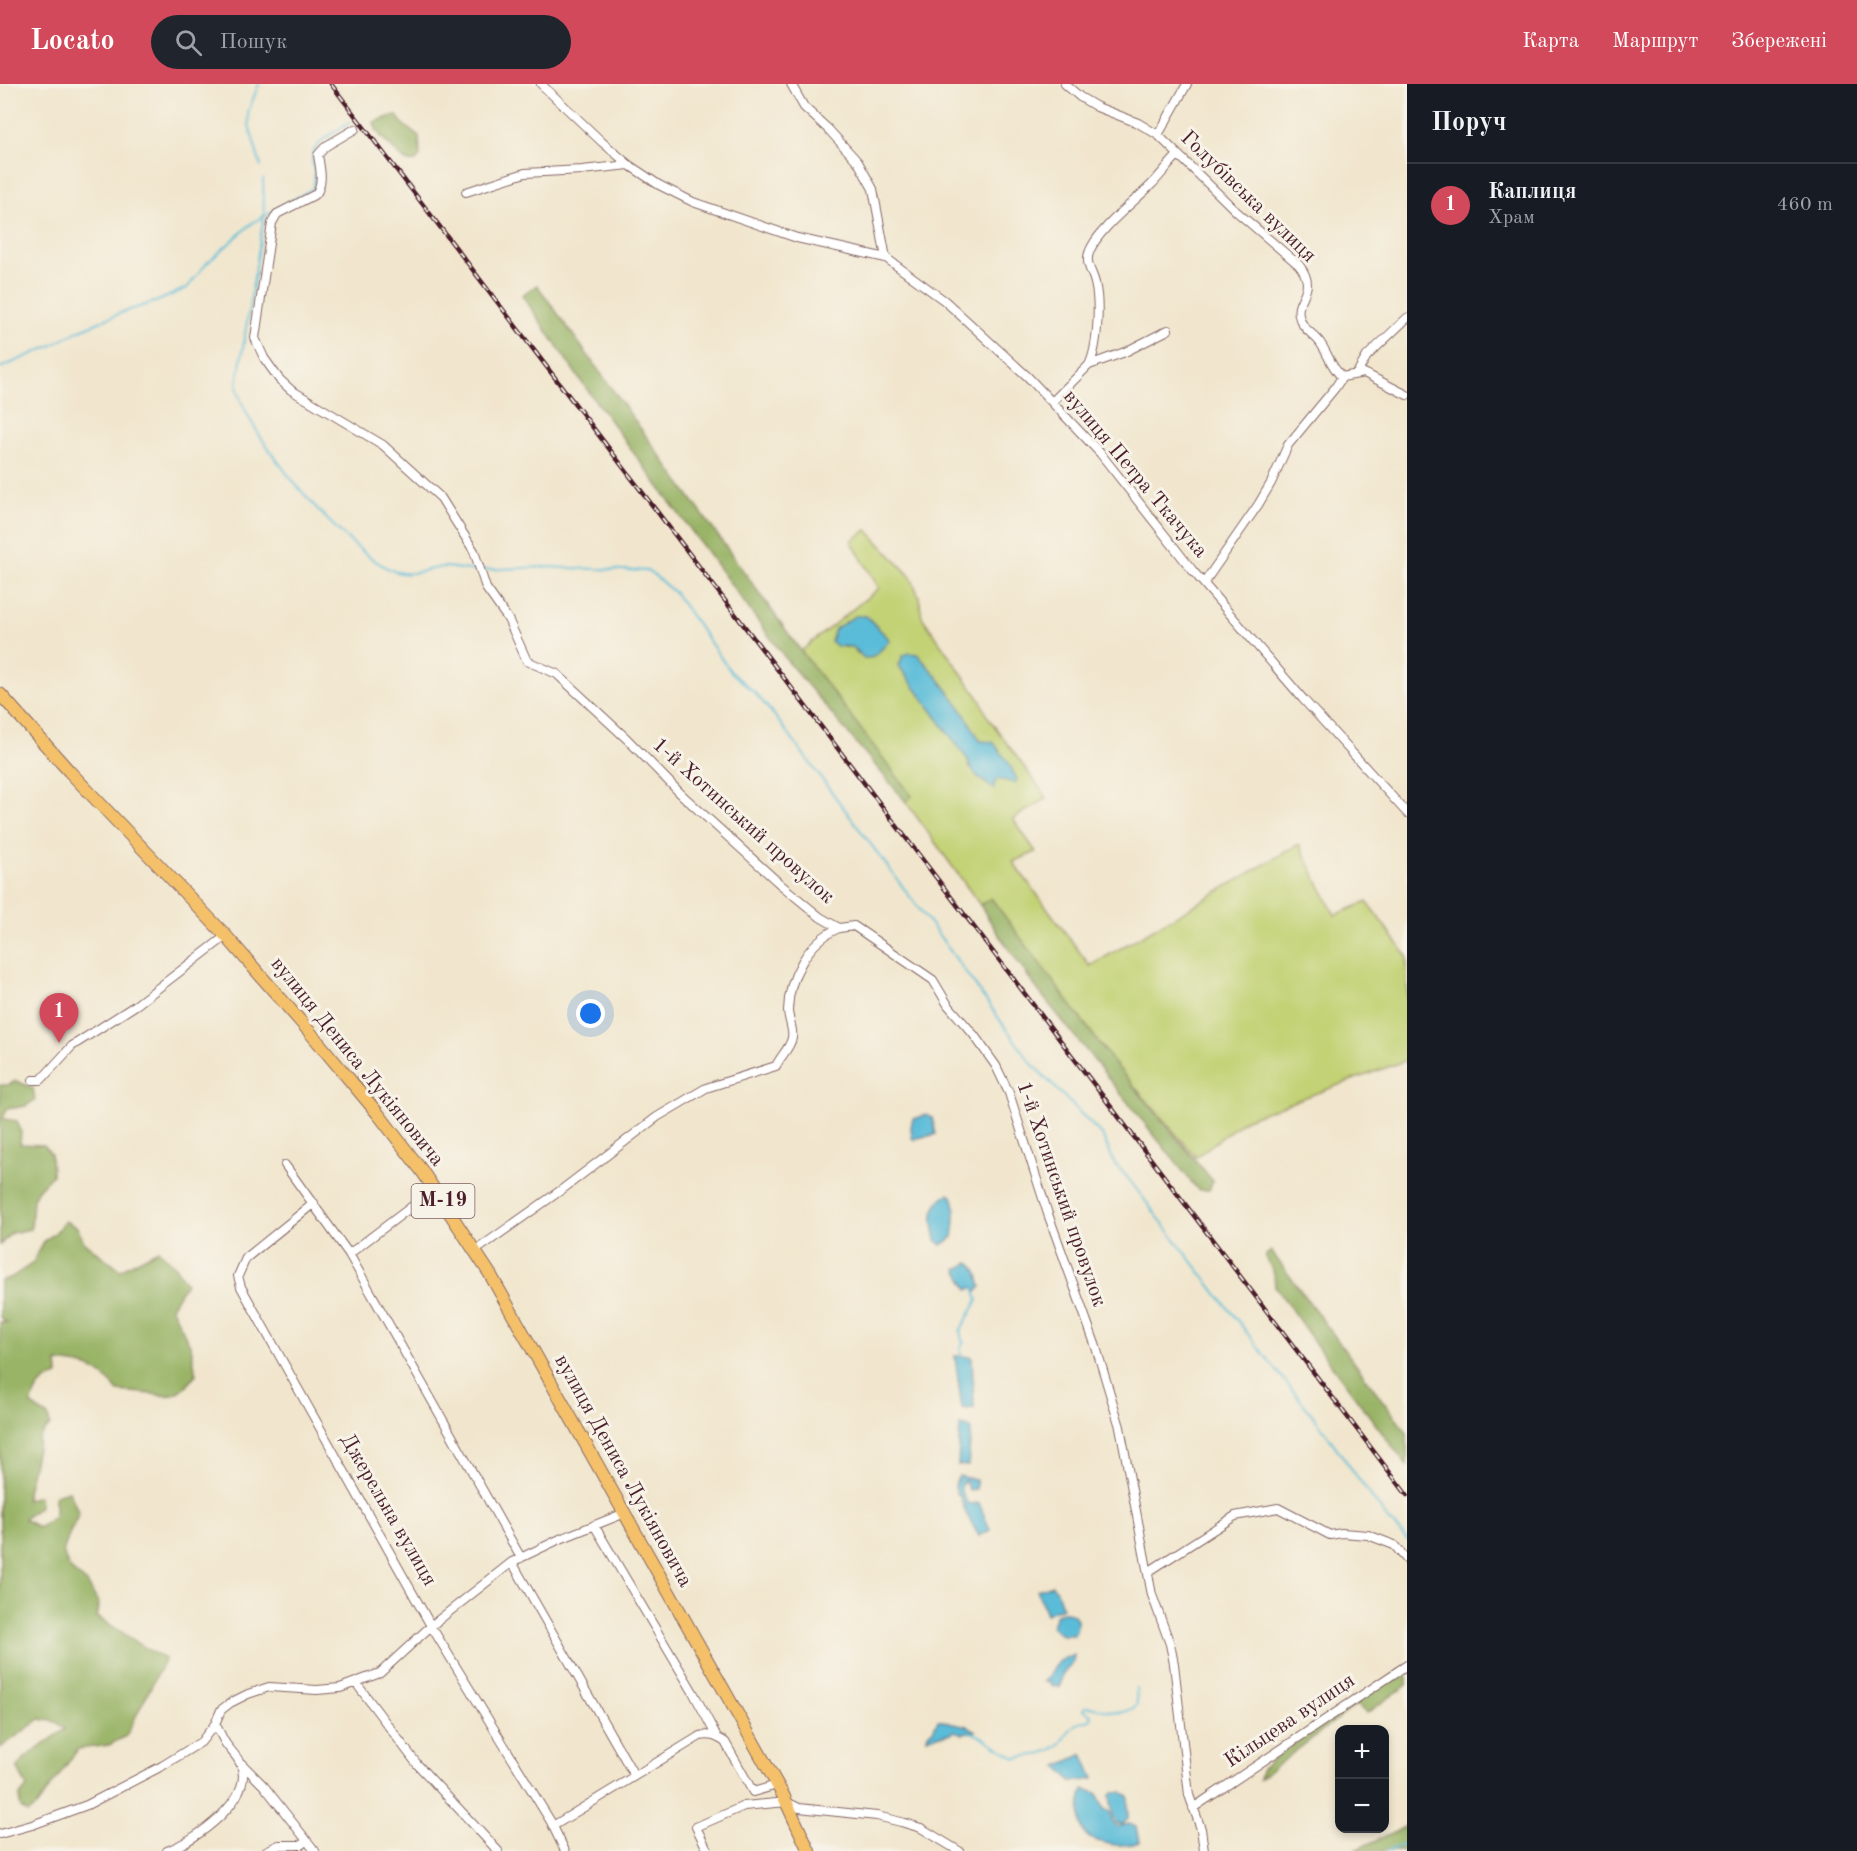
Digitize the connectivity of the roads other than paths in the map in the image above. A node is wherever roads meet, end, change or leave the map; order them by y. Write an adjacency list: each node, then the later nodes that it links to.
1 (791, 84): 10 (street)
2 (1065, 84): 6 (street, Голубівська вулиця)
3 (1187, 84): 6 (street)
4 (546, 86): 8 (street, вулиця Петра Ткачука)
5 (355, 129): 21 (street, 1-й Хотинський провулок)
6 (1158, 135): 7 (street, Голубівська вулиця)
7 (1178, 155): 13 (street); 15 (street, Голубівська вулиця)
8 (629, 165): 9 (street); 10 (street, вулиця Петра Ткачука)
9 (466, 192)
10 (885, 258): 17 (street, вулиця Петра Ткачука)
11 (1407, 318): 14 (street)
12 (1168, 330): 13 (street)
13 (1089, 365): 17 (street)
14 (1357, 373): 15 (street); 16 (street)
15 (1341, 376): 18 (street)
16 (1407, 395)
17 (1052, 402): 18 (street, вулиця Петра Ткачука)
18 (1204, 584): 20 (street, вулиця Петра Ткачука)
19 (0, 694): 22 (highway, вулиця Дениса Лукіяновича / М-19)
20 (1407, 813)
21 (839, 927): 27 (street); 33 (street, 1-й Хотинський провулок)
22 (226, 936): 23 (street); 25 (highway, вулиця Дениса Лукіяновича / М-19)
23 (33, 1080)
24 (285, 1165): 26 (street)
25 (435, 1189): 27 (highway, вулиця Дениса Лукіяновича / М-19); 28 (street)
26 (314, 1203): 28 (street); 34 (street, Джерельна вулиця)
27 (475, 1251): 29 (highway, вулиця Дениса Лукіяновича / М-19)
28 (349, 1254): 31 (street)
29 (625, 1513): 30 (street); 41 (highway, вулиця Дениса Лукіяновича / М-19)
30 (594, 1525): 31 (street); 38 (street)
31 (517, 1560): 34 (street); 40 (street)
32 (1407, 1560): 33 (street)
33 (1148, 1572): 43 (street, 1-й Хотинський провулок)
34 (431, 1626): 36 (street); 44 (street, Джерельна вулиця)
35 (1407, 1665): 43 (street, Кільцева вулиця)
36 (356, 1683): 37 (street); 50 (street)
37 (215, 1724): 39 (street); 45 (street)
38 (717, 1737): 40 (street); 41 (street)
39 (241, 1763): 46 (street); 47 (street)
40 (634, 1775): 44 (street)
41 (777, 1785): 42 (highway, М-19)
42 (787, 1802): 52 (street); 53 (highway, М-19); 54 (street)
43 (1193, 1808): 55 (street, 1-й Хотинський провулок)
44 (553, 1826): 51 (street, Джерельна вулиця)
45 (0, 1834)
46 (306, 1840): 48 (street); 49 (street)
47 (166, 1851)
48 (266, 1851)
49 (315, 1851)
50 (498, 1851)
51 (565, 1851)
52 (708, 1851)
53 (809, 1851)
54 (959, 1851)
55 (1204, 1851)

